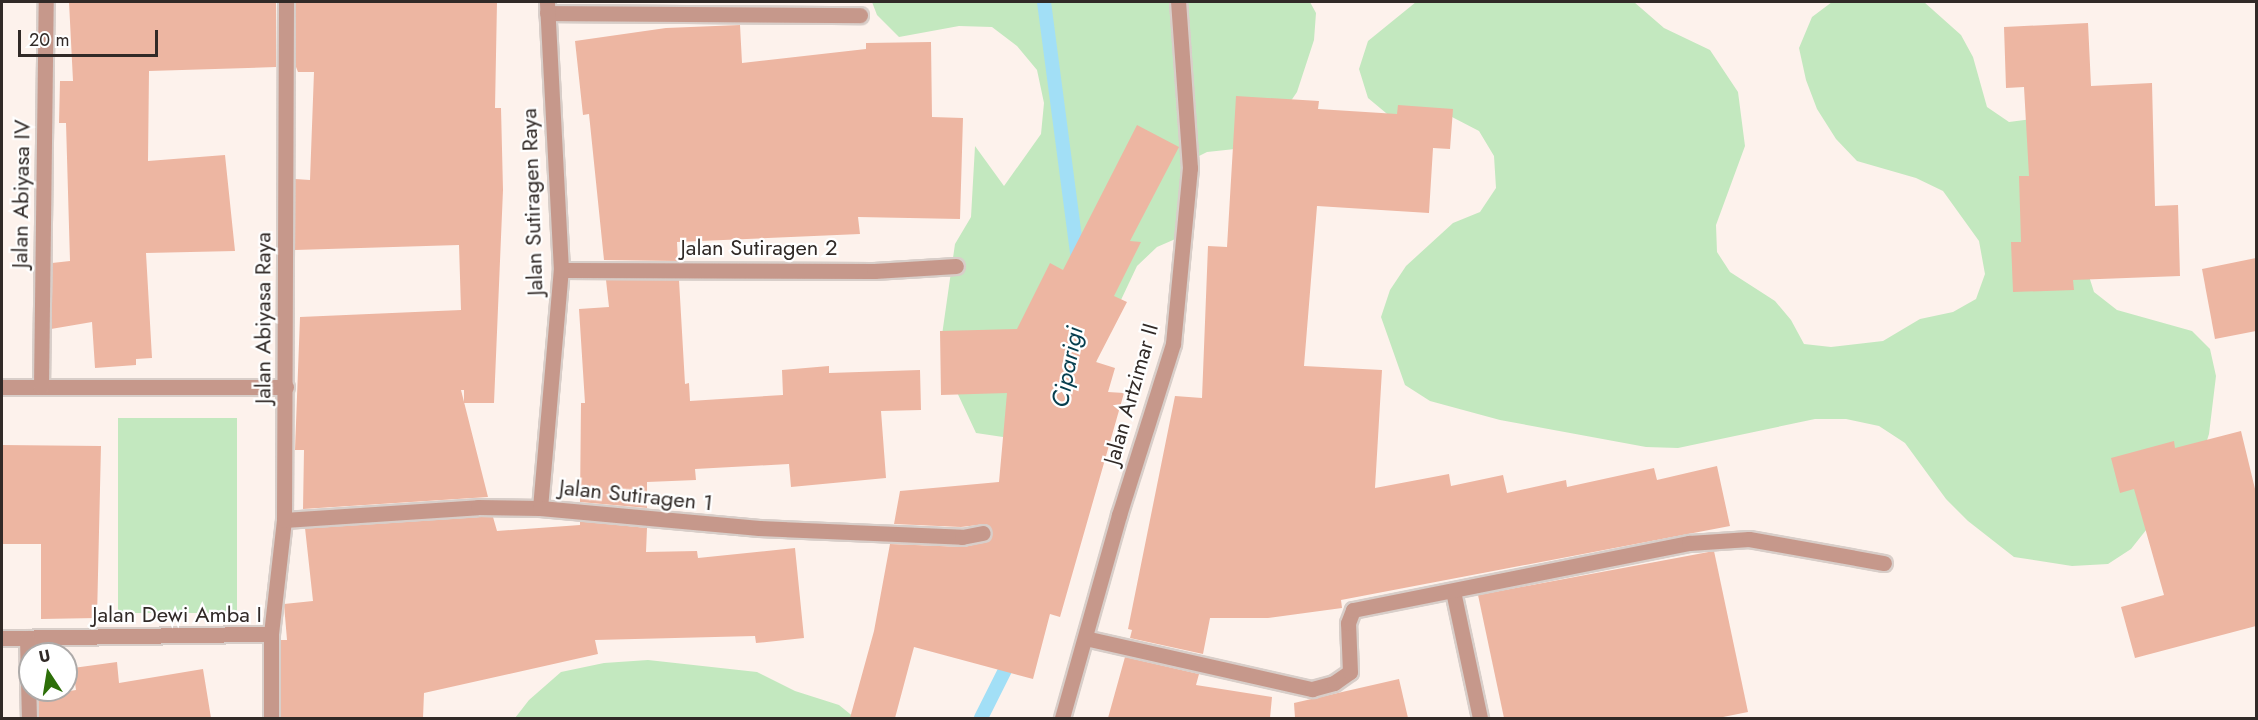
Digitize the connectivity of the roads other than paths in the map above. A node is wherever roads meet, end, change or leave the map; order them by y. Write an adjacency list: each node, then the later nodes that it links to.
1 (46, 2): 9 (street, Jalan Abiyasa IV)
2 (286, 2): 10 (street, Jalan Abiyasa Raya)
3 (1178, 2): 19 (street, Jalan Artzimar II)
4 (547, 7): 5 (street); 7 (street, Jalan Sutiragen Raya)
5 (860, 15)
6 (956, 266): 7 (street, Jalan Sutiragen 2)
7 (561, 270): 11 (street, Jalan Sutiragen Raya)
8 (2, 387): 9 (street)
9 (41, 387): 10 (street)
10 (286, 387): 12 (street, Jalan Abiyasa Raya)
11 (540, 508): 12 (street, Jalan Sutiragen 1); 13 (street, Jalan Sutiragen 1)
12 (284, 520): 16 (street, Jalan Abiyasa Raya)
13 (983, 533)
14 (1884, 563): 15 (street)
15 (1453, 591): 19 (street); 23 (street)
16 (272, 634): 18 (street, Jalan Dewi Amba I); 21 (street, Jalan Dewi Amba I)
17 (2, 638): 18 (street, Jalan Dewi Amba I)
18 (27, 638): 20 (street)
19 (1085, 638): 22 (street, Jalan Artzimar II)
20 (29, 718)
21 (271, 718)
22 (1062, 718)
23 (1480, 718)

